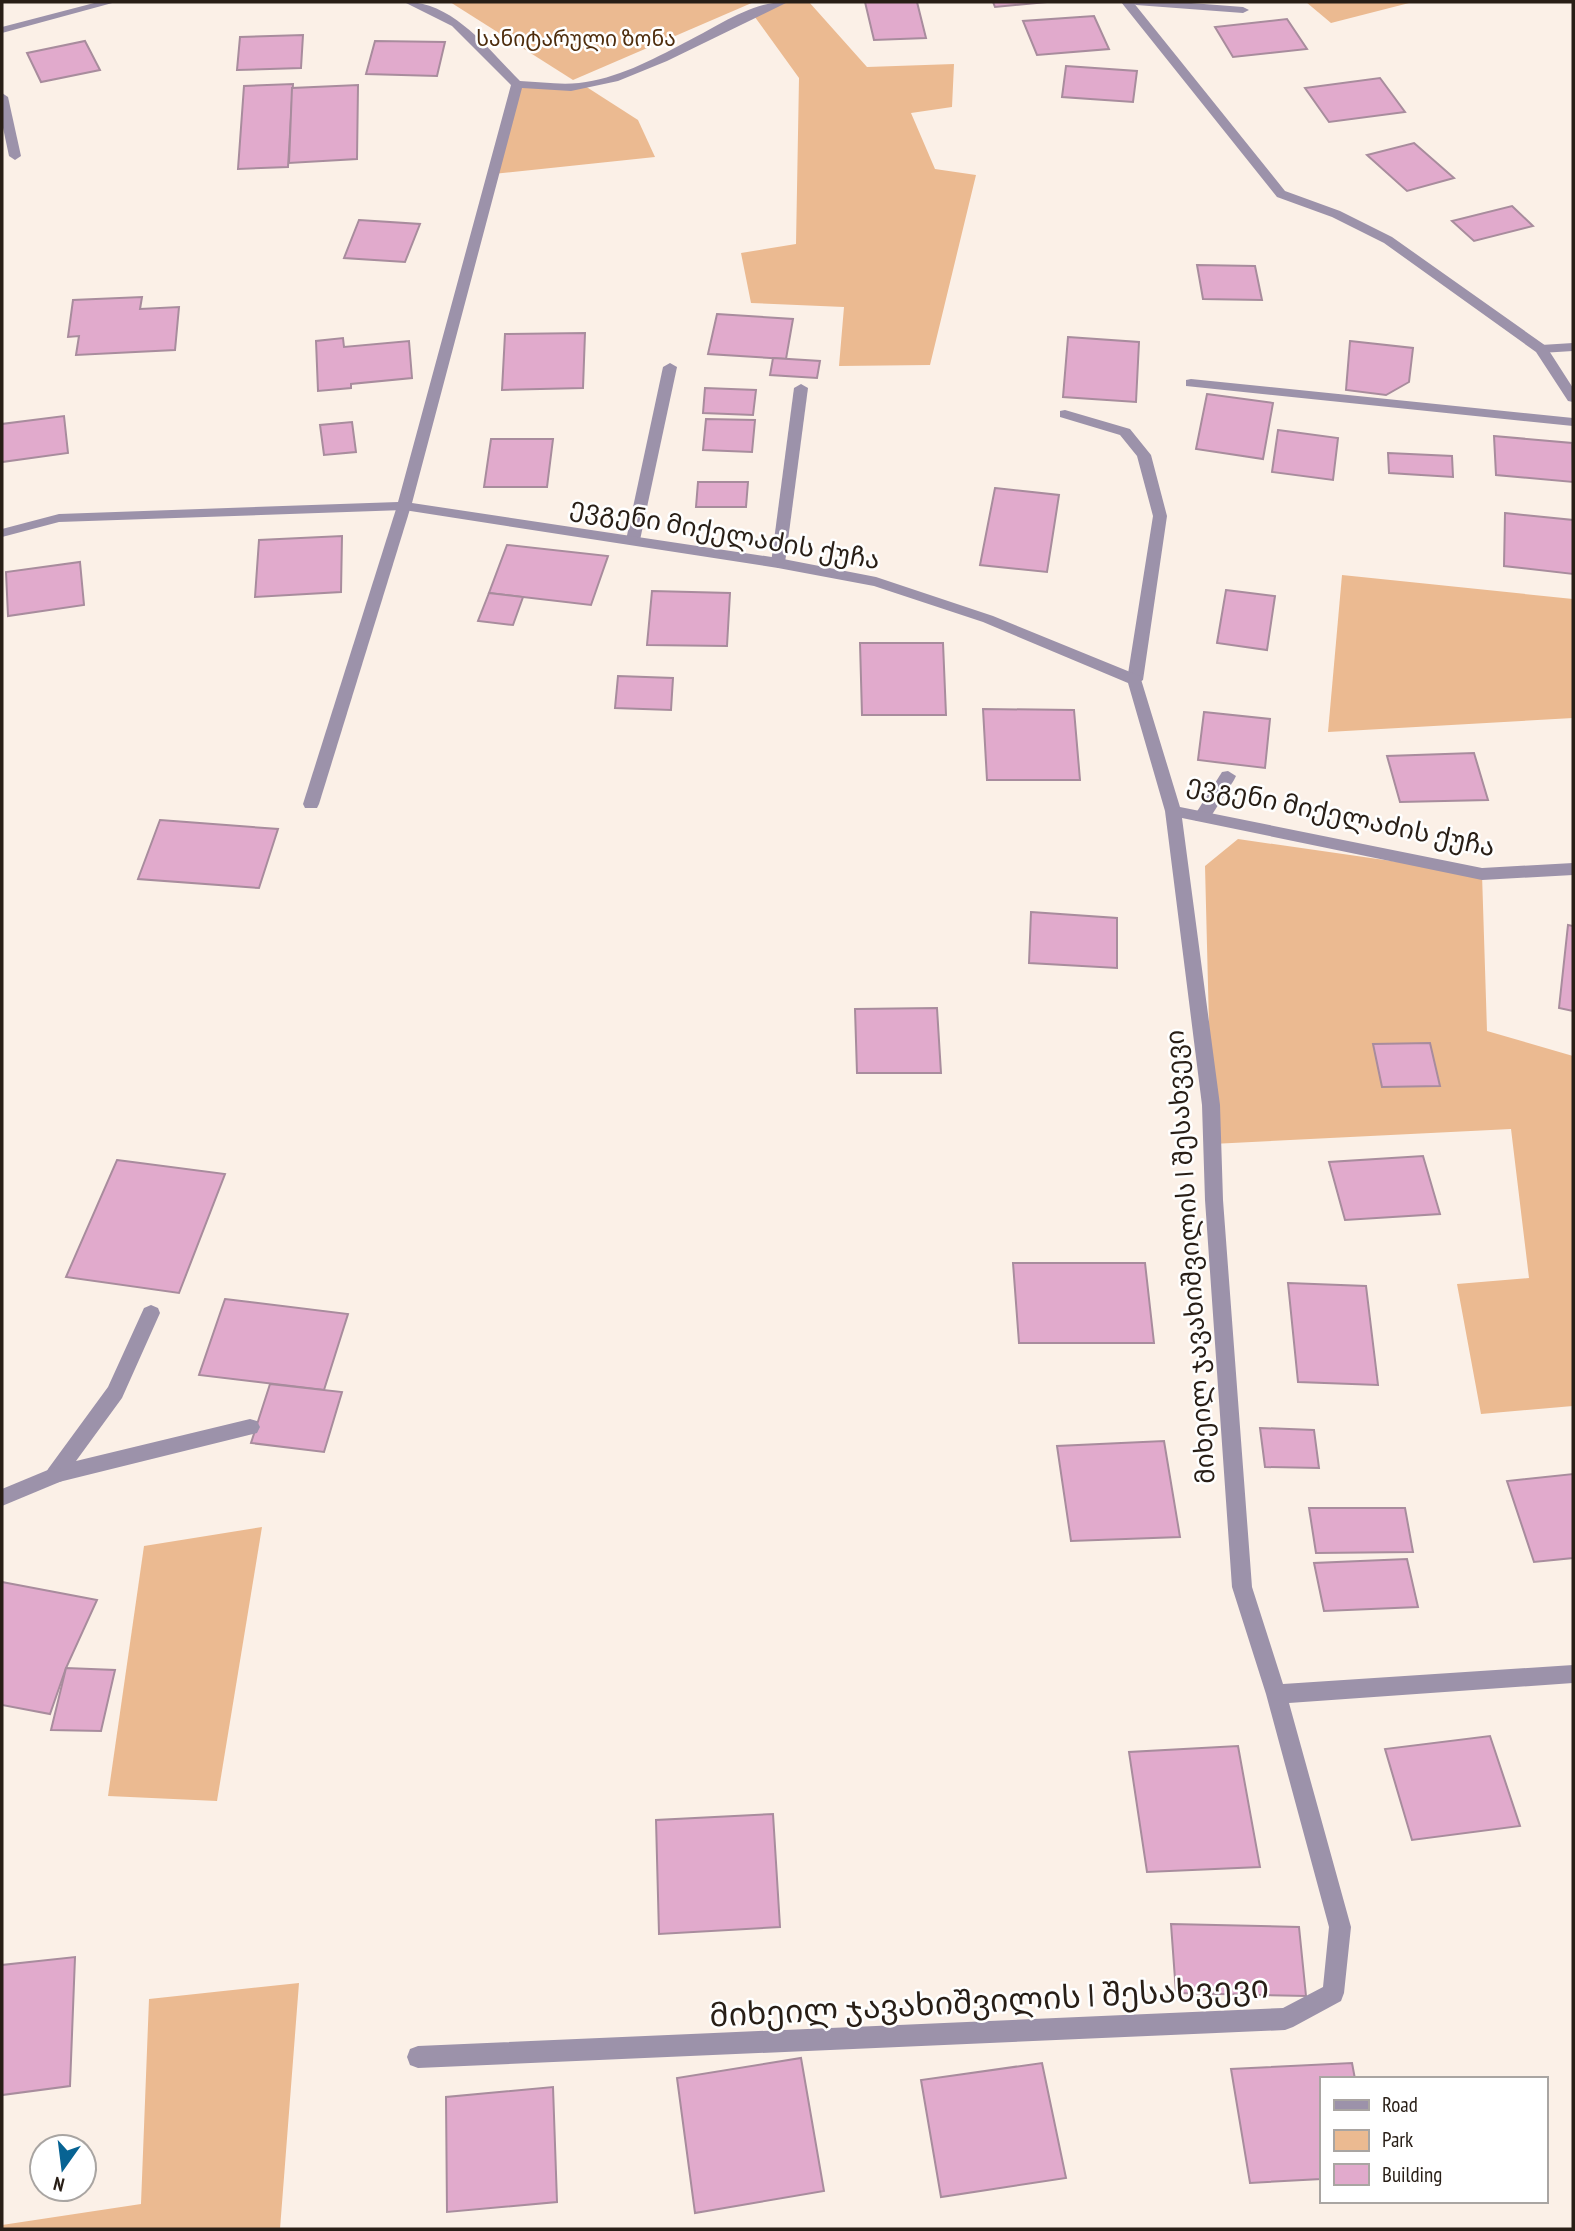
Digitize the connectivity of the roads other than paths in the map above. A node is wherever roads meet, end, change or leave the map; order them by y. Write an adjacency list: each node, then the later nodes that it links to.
1 (110, 2): 7 (street)
2 (410, 2): 8 (street)
3 (782, 2): 8 (street)
4 (1127, 2): 12 (street)
5 (1136, 2): 6 (street)
6 (1242, 10)
7 (2, 30)
8 (517, 84): 19 (street)
9 (2, 97): 10 (street)
10 (15, 156)
11 (1573, 347): 12 (street)
12 (1541, 349): 16 (street)
13 (670, 368): 21 (street)
14 (1191, 383): 18 (street)
15 (801, 388): 22 (street)
16 (1573, 398)
17 (1065, 414): 23 (street)
18 (1573, 422)
19 (404, 506): 20 (street, ევგენი მიქელაძის ქუჩა); 21 (street, ევგენი მიქელაძის ქუჩა); 25 (street)
20 (2, 533)
21 (633, 540): 22 (street, ევგენი მიქელაძის ქუჩა)
22 (778, 563): 23 (street, ევგენი მიქელაძის ქუჩა)
23 (1135, 680): 26 (street, ევგენი მიქელაძის ქუჩა)
24 (1228, 776): 27 (street)
25 (311, 804)
26 (1173, 811): 27 (street, ევგენი მიქელაძის ქუჩა); 34 (street, მიხეილ ჯავახიშვილის I შესახვევი)
27 (1202, 817): 28 (street, ევგენი მიქელაძის ქუჩა)
28 (1573, 869)
29 (150, 1313): 31 (street)
30 (250, 1427): 31 (street)
31 (55, 1475): 32 (street)
32 (2, 1498)
33 (1573, 1674): 34 (street)
34 (1276, 1695): 35 (street, მიხეილ ჯავახიშვილის I შესახვევი)
35 (418, 2057)

